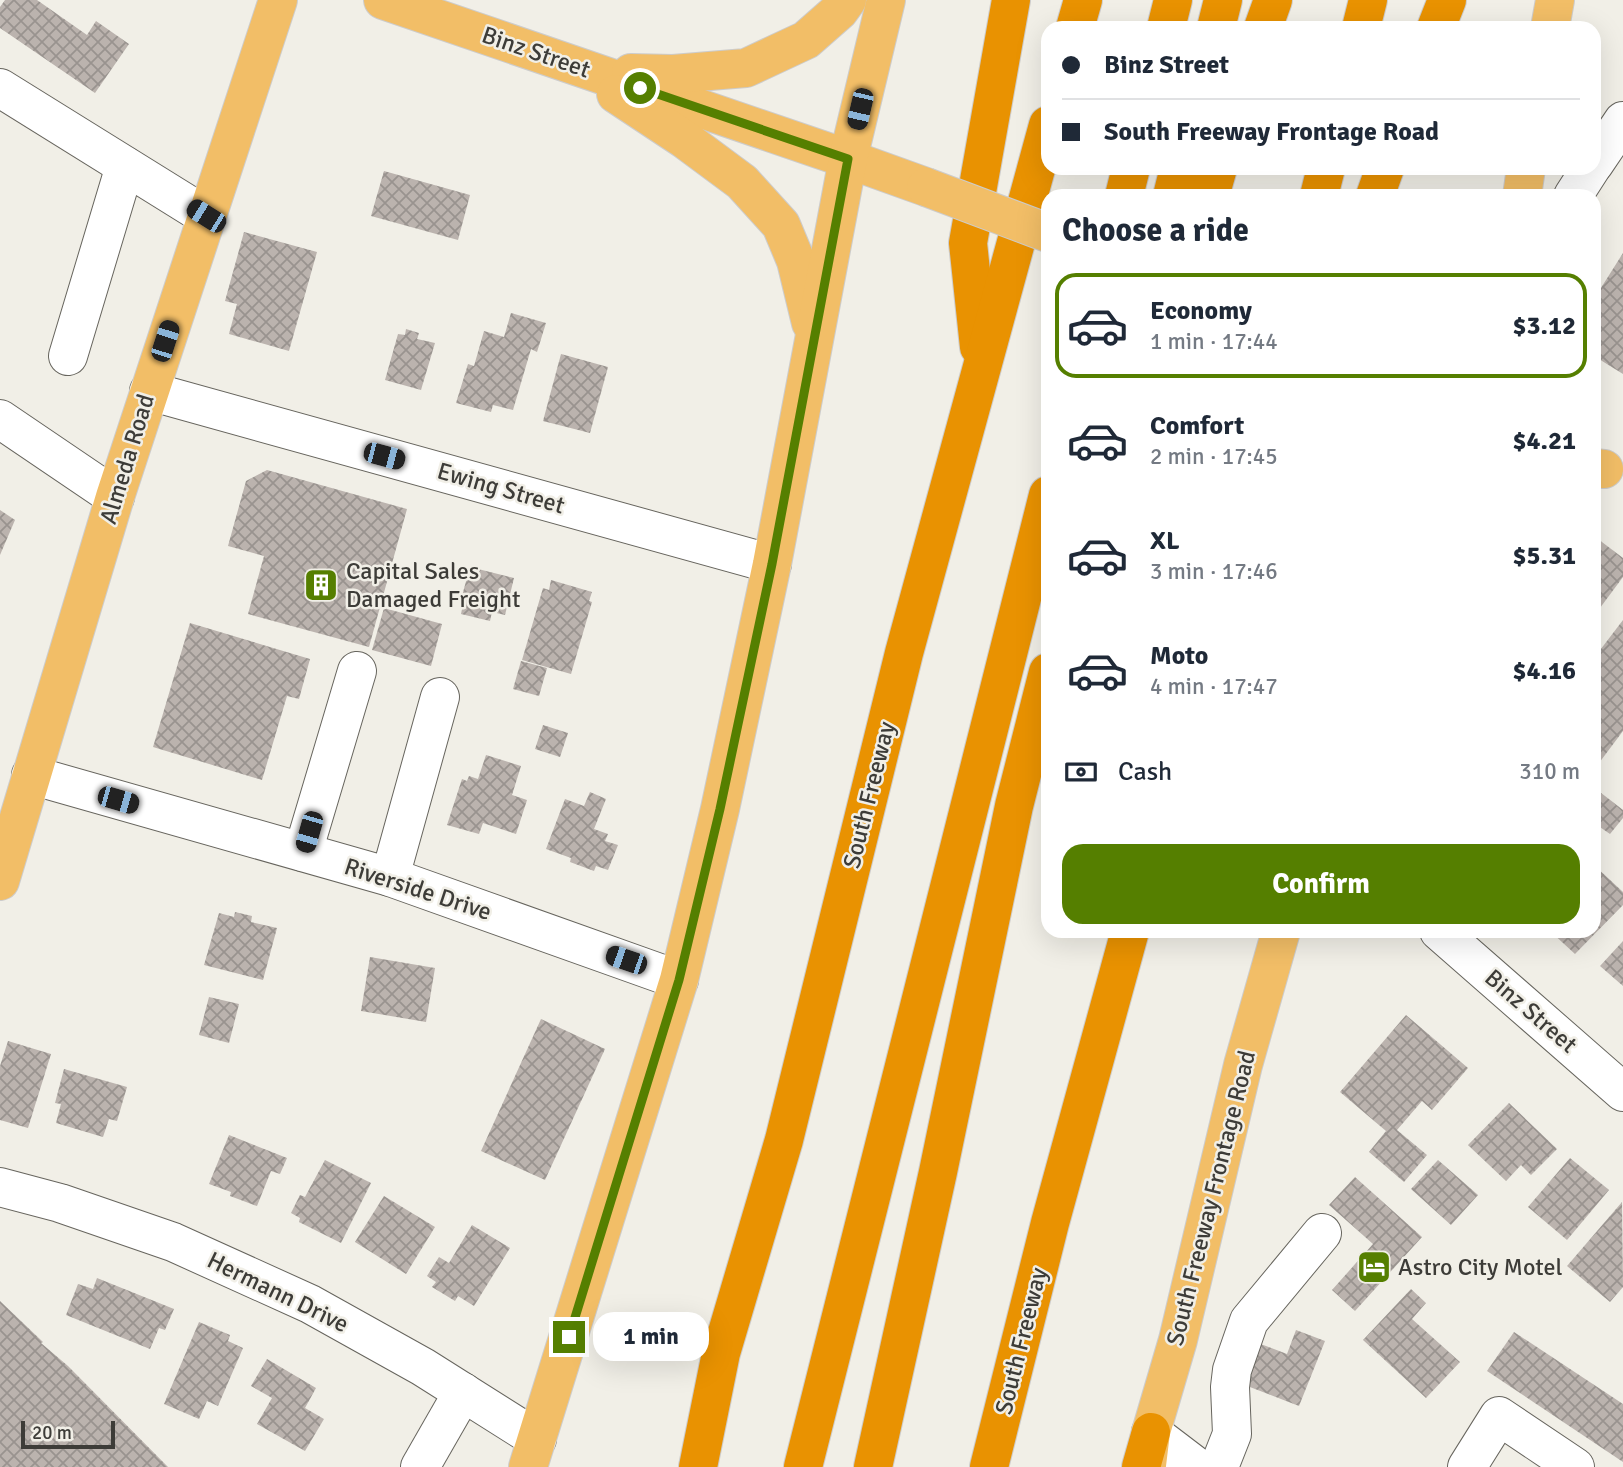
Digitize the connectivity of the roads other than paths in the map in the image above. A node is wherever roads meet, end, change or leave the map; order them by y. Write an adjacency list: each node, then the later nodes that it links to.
1 (278, 0): 27 (main road, Almeda Road)
2 (383, 0): 20 (main road, Binz Street)
3 (847, 0): 20 (main road)
4 (886, 0): 25 (main road)
5 (1011, 0): 31 (highway)
6 (1083, 0): 13 (highway)
7 (1173, 0): 14 (highway)
8 (1223, 0): 15 (highway)
9 (1273, 0): 16 (highway)
10 (1368, 0): 17 (highway)
11 (1447, 0): 18 (highway)
12 (1555, 0): 19 (main road)
13 (1077, 21)
14 (1168, 21)
15 (1218, 21)
16 (1266, 21)
17 (1363, 21)
18 (1439, 21)
19 (1551, 21)
20 (581, 68): 25 (main road, Binz Street); 29 (main road)
21 (0, 88): 26 (street)
22 (1623, 121): 24 (street)
23 (1041, 150): 31 (highway, South Freeway)
24 (1601, 154)
25 (848, 159): 28 (main road, Binz Street, bridge); 29 (main road)
26 (125, 166): 27 (street); 30 (street)
27 (206, 216): 32 (main road, Almeda Road)
28 (1041, 230)
29 (815, 337): 36 (main road)
30 (68, 356)
31 (981, 368): 58 (highway, South Freeway)
32 (149, 391): 34 (main road, Almeda Road); 36 (street, Ewing Street)
33 (0, 419): 34 (street)
34 (115, 497): 41 (main road, Almeda Road)
35 (1041, 523): 59 (highway)
36 (772, 564): 49 (main road)
37 (357, 671): 43 (street)
38 (440, 698): 44 (street)
39 (1041, 700): 42 (highway)
40 (1041, 747): 42 (highway)
41 (31, 775): 43 (street, Riverside Drive); 45 (main road, Almeda Road)
42 (1013, 806): 60 (highway)
43 (303, 852): 44 (street, Riverside Drive)
44 (390, 877): 49 (street, Riverside Drive)
45 (0, 881)
46 (1128, 938): 52 (highway, South Freeway)
47 (1279, 938): 56 (main road, South Freeway Frontage Road)
48 (1447, 938): 50 (street, Binz Street)
49 (679, 980): 55 (main road)
50 (1623, 1092)
51 (0, 1187): 54 (street, Hermann Drive)
52 (1050, 1223): 61 (highway, South Freeway); 62 (highway)
53 (1322, 1233): 64 (street)
54 (463, 1392): 55 (street, Hermann Drive); 57 (street)
55 (533, 1453)
56 (1146, 1455): 63 (street)
57 (420, 1467)
58 (698, 1467)
59 (803, 1467)
60 (873, 1467)
61 (989, 1467)
62 (1013, 1467)
63 (1197, 1467)
64 (1219, 1467)
65 (1467, 1467): 66 (street)
66 (1575, 1467)

